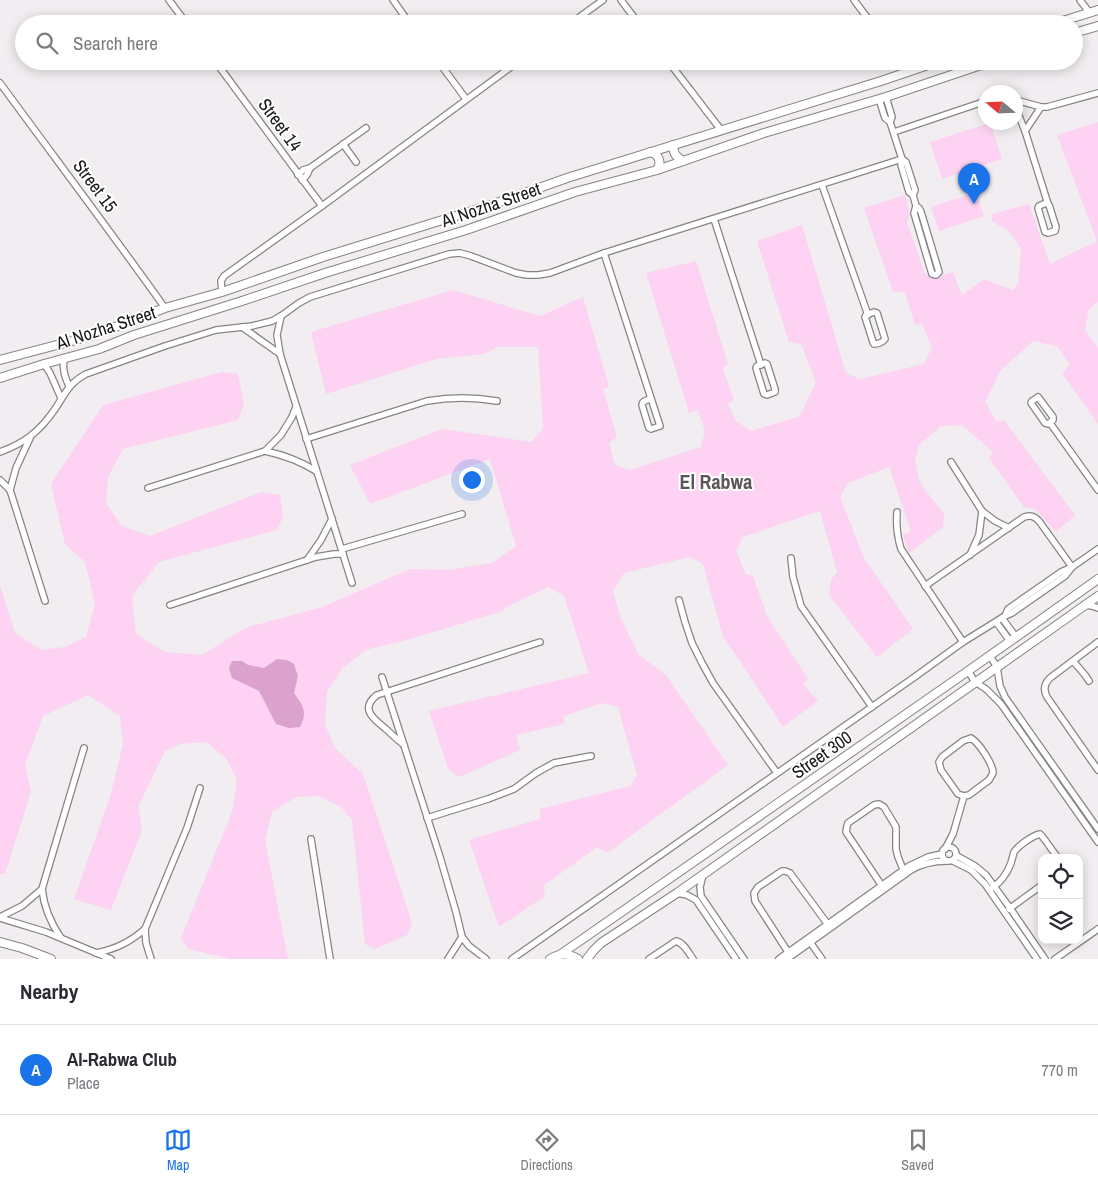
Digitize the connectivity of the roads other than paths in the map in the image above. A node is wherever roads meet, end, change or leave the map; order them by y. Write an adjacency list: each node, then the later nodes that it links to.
1 (169, 0): 9 (street)
2 (393, 0): 10 (street)
3 (603, 0): 11 (street)
4 (621, 0): 12 (street)
5 (854, 0): 13 (street)
6 (1080, 0): 8 (street)
7 (1098, 10): 8 (main road)
8 (1089, 12): 14 (main road)
9 (180, 15)
10 (404, 15)
11 (582, 15)
12 (632, 15)
13 (865, 15)
14 (1082, 15)
15 (1098, 26): 16 (main road)
16 (1083, 30)
17 (221, 70): 43 (street, Street 14)
18 (445, 70): 27 (street)
19 (506, 70): 27 (street)
20 (675, 70): 33 (street)
21 (914, 70): 23 (main road, Al Nozha Street)
22 (966, 70): 26 (main road, Al Nozha Street)
23 (908, 72): 33 (main road, Al Nozha Street)
24 (0, 83): 57 (street, Street 15)
25 (1098, 93): 30 (street)
26 (883, 98): 35 (street); 40 (main road, Al Nozha Street)
27 (466, 99): 46 (street)
28 (1023, 103): 30 (street)
29 (978, 104): 35 (street)
30 (1040, 107): 34 (street)
31 (1023, 126): 34 (street)
32 (366, 128): 36 (street)
33 (721, 130): 37 (main road, Al Nozha Street)
34 (1025, 131): 45 (street)
35 (894, 132): 39 (street)
36 (343, 144): 41 (street); 43 (street)
37 (672, 145): 38 (main road, Al Nozha Street); 40 (main road)
38 (650, 152): 42 (main road); 52 (main road, Al Nozha Street)
39 (902, 159): 44 (street); 47 (street)
40 (683, 160): 42 (main road, Al Nozha Street)
41 (356, 162)
42 (657, 170): 55 (main road, Al Nozha Street)
43 (300, 177): 46 (street, Street 14)
44 (822, 185): 48 (street); 58 (street)
45 (1048, 204): 45 (street)
46 (322, 206): 54 (street)
47 (916, 206): 49 (street); 50 (street)
48 (714, 219): 51 (street); 65 (street)
49 (931, 243): 50 (street); 50 (street)
50 (924, 245)
51 (604, 253): 59 (street); 69 (street)
52 (260, 280): 53 (main road, Al Nozha Street); 55 (main road)
53 (238, 287): 54 (main road, Al Nozha Street); 56 (main road)
54 (222, 292): 57 (main road, Al Nozha Street)
55 (264, 293): 56 (main road, Al Nozha Street)
56 (242, 301): 62 (main road, Al Nozha Street)
57 (165, 308): 63 (main road, Al Nozha Street)
58 (868, 315): 58 (street)
59 (281, 316): 60 (street); 61 (street)
60 (242, 327): 61 (street); 67 (street)
61 (280, 354): 71 (street)
62 (64, 359): 64 (main road, Al Nozha Street); 67 (street)
63 (0, 360)
64 (44, 364): 66 (main road, Al Nozha Street); 68 (street)
65 (761, 365): 65 (street)
66 (0, 378)
67 (69, 386): 68 (street)
68 (61, 398): 73 (street)
69 (652, 398): 69 (street)
70 (497, 401): 74 (street)
71 (296, 407): 74 (street); 75 (street)
72 (1050, 422): 72 (street); 82 (street)
73 (30, 437): 76 (street); 81 (street)
74 (306, 439): 78 (street)
75 (265, 451): 78 (street); 80 (street)
76 (0, 452)
77 (951, 462): 83 (street)
78 (317, 471): 86 (street)
79 (0, 480): 81 (street)
80 (148, 488)
81 (10, 490): 99 (street)
82 (1098, 490)
83 (982, 511): 87 (street); 90 (street)
84 (897, 512): 96 (street)
85 (462, 514): 89 (street)
86 (332, 519): 89 (street); 92 (street)
87 (1009, 528): 90 (street); 93 (street)
88 (1098, 549): 93 (street)
89 (342, 552): 92 (street); 95 (street)
90 (970, 555): 96 (street)
91 (791, 558): 119 (street)
92 (307, 560): 100 (street)
93 (1072, 567): 103 (street)
94 (1098, 579): 105 (main road, Street 300)
95 (352, 583)
96 (925, 586): 107 (street)
97 (1098, 596): 101 (main road, Street 300)
98 (679, 600): 125 (street)
99 (45, 601)
100 (170, 605)
101 (1084, 605): 102 (street); 111 (main road, Street 300)
102 (1098, 608)
103 (1003, 617): 104 (street); 105 (street)
104 (996, 622): 105 (street); 107 (street)
105 (1013, 639): 109 (main road, Street 300)
106 (540, 642): 117 (street)
107 (964, 642): 119 (street)
108 (1098, 642): 110 (street)
109 (990, 656): 111 (street); 112 (main road, Street 300)
110 (1073, 661): 114 (street); 124 (street)
111 (997, 667): 115 (main road, Street 300); 116 (street)
112 (968, 672): 115 (street); 129 (main road, Street 300)
113 (382, 678): 117 (street)
114 (1089, 681)
115 (975, 682): 118 (street); 130 (main road, Street 300)
116 (1000, 686): 118 (street); 123 (street)
117 (387, 692): 120 (street); 120 (street)
118 (992, 694): 126 (street)
119 (872, 707): 125 (street)
120 (405, 747): 132 (street)
121 (84, 748): 146 (street)
122 (591, 756): 132 (street)
123 (1055, 768): 126 (street); 134 (street)
124 (1098, 770)
125 (777, 773): 170 (street)
126 (1049, 773): 137 (street)
127 (200, 788): 153 (street)
128 (964, 796): 128 (street); 135 (street)
129 (778, 803): 130 (main road); 131 (main road, Street 300)
130 (791, 811): 133 (main road, Street 300)
131 (759, 817): 133 (main road); 157 (main road, Street 300)
132 (427, 818): 155 (street)
133 (773, 824): 142 (main road, Street 300)
134 (1098, 829)
135 (953, 834): 138 (street); 140 (street)
136 (311, 839): 167 (street)
137 (1098, 842)
138 (943, 851): 140 (street); 140 (street); 141 (street)
139 (1055, 854): 144 (street)
140 (953, 857): 141 (street); 144 (street)
141 (904, 872): 143 (street); 143 (street)
142 (703, 874): 147 (main road, Street 300); 148 (street)
143 (883, 887): 152 (street)
144 (992, 888): 150 (street)
145 (1038, 888): 150 (street)
146 (42, 889): 151 (street); 156 (street)
147 (677, 892): 149 (street); 160 (main road, Street 300)
148 (700, 892): 149 (street); 177 (street)
149 (692, 897): 176 (street)
150 (1008, 910): 180 (street); 181 (street)
151 (0, 918): 156 (street)
152 (829, 926): 159 (street); 163 (street); 163 (street)
153 (145, 929): 161 (street); 166 (street)
154 (1098, 929): 182 (street)
155 (462, 937): 168 (street); 169 (street)
156 (62, 938): 161 (street)
157 (580, 941): 160 (main road); 162 (main road, Street 300)
158 (0, 942): 164 (main road)
159 (810, 942): 163 (street); 179 (street)
160 (593, 951): 173 (main road, Street 300)
161 (96, 953): 165 (street)
162 (561, 954): 171 (main road, Street 300); 172 (main road)
163 (789, 956): 178 (street)
164 (51, 959)
165 (112, 959)
166 (151, 959)
167 (330, 959)
168 (448, 959)
169 (486, 959)
170 (512, 959)
171 (550, 959)
172 (578, 959)
173 (588, 959)
174 (649, 959): 175 (street)
175 (693, 959)
176 (736, 959)
177 (744, 959)
178 (779, 959)
179 (822, 959)
180 (1038, 959)
181 (1045, 959)
182 (1055, 959)

